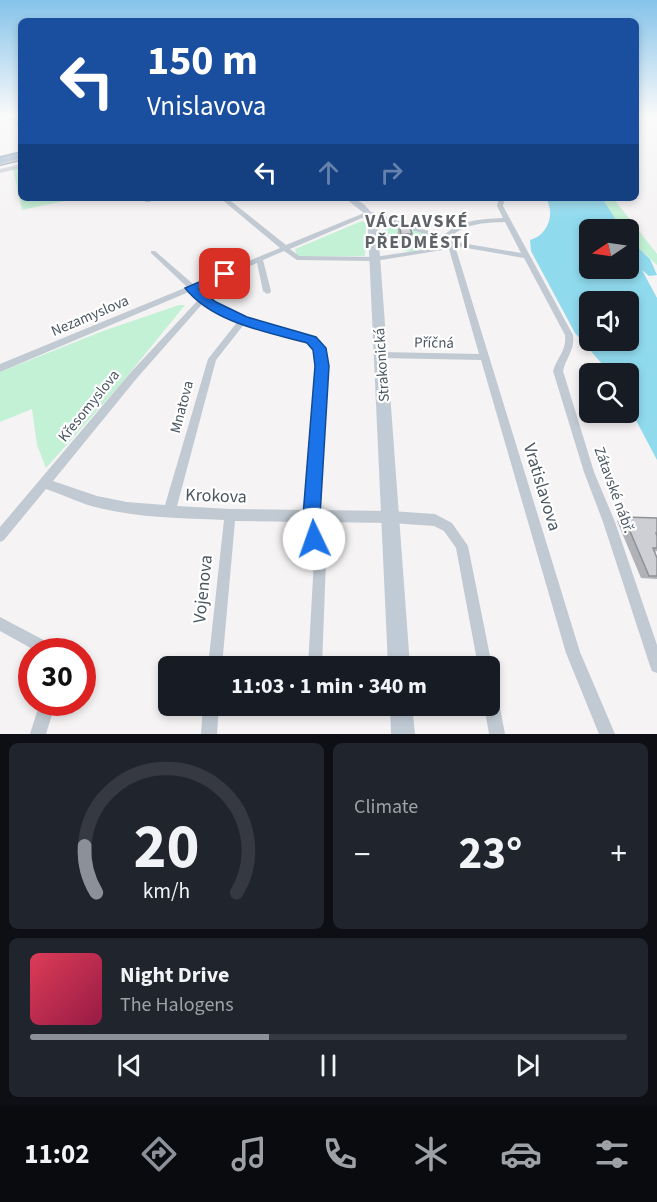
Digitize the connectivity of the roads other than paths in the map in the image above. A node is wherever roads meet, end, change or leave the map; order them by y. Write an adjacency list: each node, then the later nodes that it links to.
1 (18, 155): 2 (highway)
2 (0, 160)
3 (18, 167): 4 (street)
4 (0, 171)
5 (227, 201): 11 (street)
6 (353, 201): 8 (main road)
7 (501, 201): 9 (street, Zátavské nábř.)
8 (369, 213): 10 (street); 11 (street, Nezamyslova); 14 (main road, Strakonická)
9 (507, 220): 10 (street); 13 (street, Zátavské nábř.)
10 (449, 243): 13 (street); 14 (street); 21 (street, Vratislavova)
11 (285, 250): 14 (street); 15 (street, Nezamyslova)
12 (153, 252): 16 (street)
13 (526, 256): 35 (street, Zátavské nábř.)
14 (375, 258): 20 (main road, Strakonická)
15 (259, 260): 16 (street, Nezamyslova); 17 (street)
16 (191, 288): 18 (street); 22 (street, Nezamyslova)
17 (267, 291)
18 (204, 298): 19 (street); 23 (street, Křesomyslova)
19 (243, 320): 24 (street, Mnatova); 26 (street)
20 (382, 356): 21 (street, Příčná); 27 (main road, Strakonická)
21 (485, 357): 44 (street, Vratislavova)
22 (0, 368)
23 (45, 483): 24 (street, Krokova); 28 (street, Křesomyslova)
24 (169, 512): 25 (street, Krokova)
25 (230, 515): 26 (street, Krokova); 31 (street, Vojenova)
26 (312, 516): 27 (street, Krokova); 32 (street)
27 (391, 517): 33 (main road, Strakonická); 34 (street)
28 (0, 536)
29 (0, 624): 30 (street)
30 (26, 638)
31 (216, 656)
32 (315, 656)
33 (398, 656)
34 (483, 656)
35 (657, 666)
36 (44, 716): 40 (street)
37 (210, 716): 41 (street)
38 (402, 716): 42 (main road)
39 (494, 716): 43 (street)
40 (38, 734)
41 (208, 734)
42 (403, 734)
43 (497, 734)
44 (607, 734)

